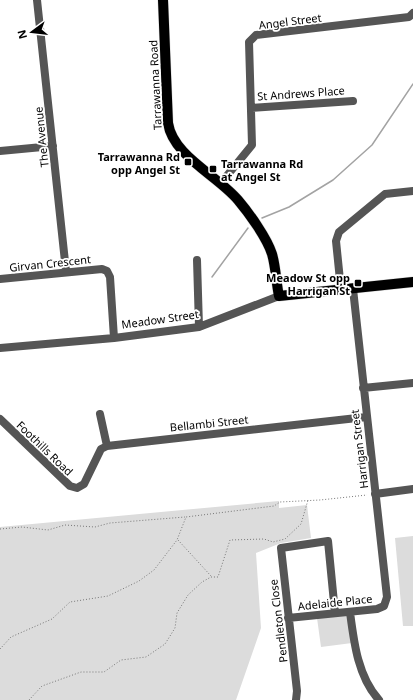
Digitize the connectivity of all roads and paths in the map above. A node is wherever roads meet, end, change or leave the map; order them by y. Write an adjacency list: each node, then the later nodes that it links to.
1 (37, 0): 6 (street, The Avenue)
2 (163, 0): 8 (main road, Tarrawanna Road)
3 (413, 13): 5 (street, Angel Street)
4 (353, 100): 5 (street, St Andrews Place)
5 (252, 108): 8 (street, Angel Street)
6 (53, 146): 7 (street); 11 (street, The Avenue)
7 (0, 151)
8 (221, 183): 16 (main road, Tarrawanna Road)
9 (413, 191): 15 (street)
10 (197, 260): 17 (street)
11 (66, 271): 12 (street, Girvan Crescent); 18 (street, Girvan Crescent)
12 (0, 279)
13 (413, 282): 14 (main road, Meadow Street)
14 (353, 289): 15 (main road, Meadow Street); 21 (street, Harrigan Street)
15 (341, 290): 16 (main road, Meadow Street)
16 (279, 296): 17 (street, Meadow Street)
17 (198, 327): 18 (street, Meadow Street)
18 (114, 338): 19 (street, Meadow Street)
19 (0, 348)
20 (413, 383): 21 (street)
21 (363, 388): 23 (street, Harrigan Street)
22 (100, 414): 25 (street)
23 (366, 417): 25 (street, Bellambi Street); 27 (street, Harrigan Street)
24 (2, 424): 25 (street, Foothills Road)
25 (107, 446)
26 (413, 489): 27 (street)
27 (375, 494): 28 (path); 33 (street, Harrigan Street)
28 (308, 500): 29 (path); 32 (path)
29 (186, 517): 30 (path); 31 (path)
30 (0, 529)
31 (178, 540): 32 (path); 37 (path)
32 (211, 577): 40 (path)
33 (384, 606): 34 (street, Adelaide Place)
34 (350, 612): 35 (street, Adelaide Place); 39 (street)
35 (336, 614): 36 (street, Adelaide Place); 36 (street, Pendleton Close)
36 (288, 618): 38 (street, Pendleton Close)
37 (0, 649)
38 (297, 691): 41 (street, Pendleton Close); 42 (street)
39 (371, 691): 43 (street); 44 (street)
40 (29, 700)
41 (296, 700)
42 (304, 700)
43 (370, 700)
44 (379, 700)

